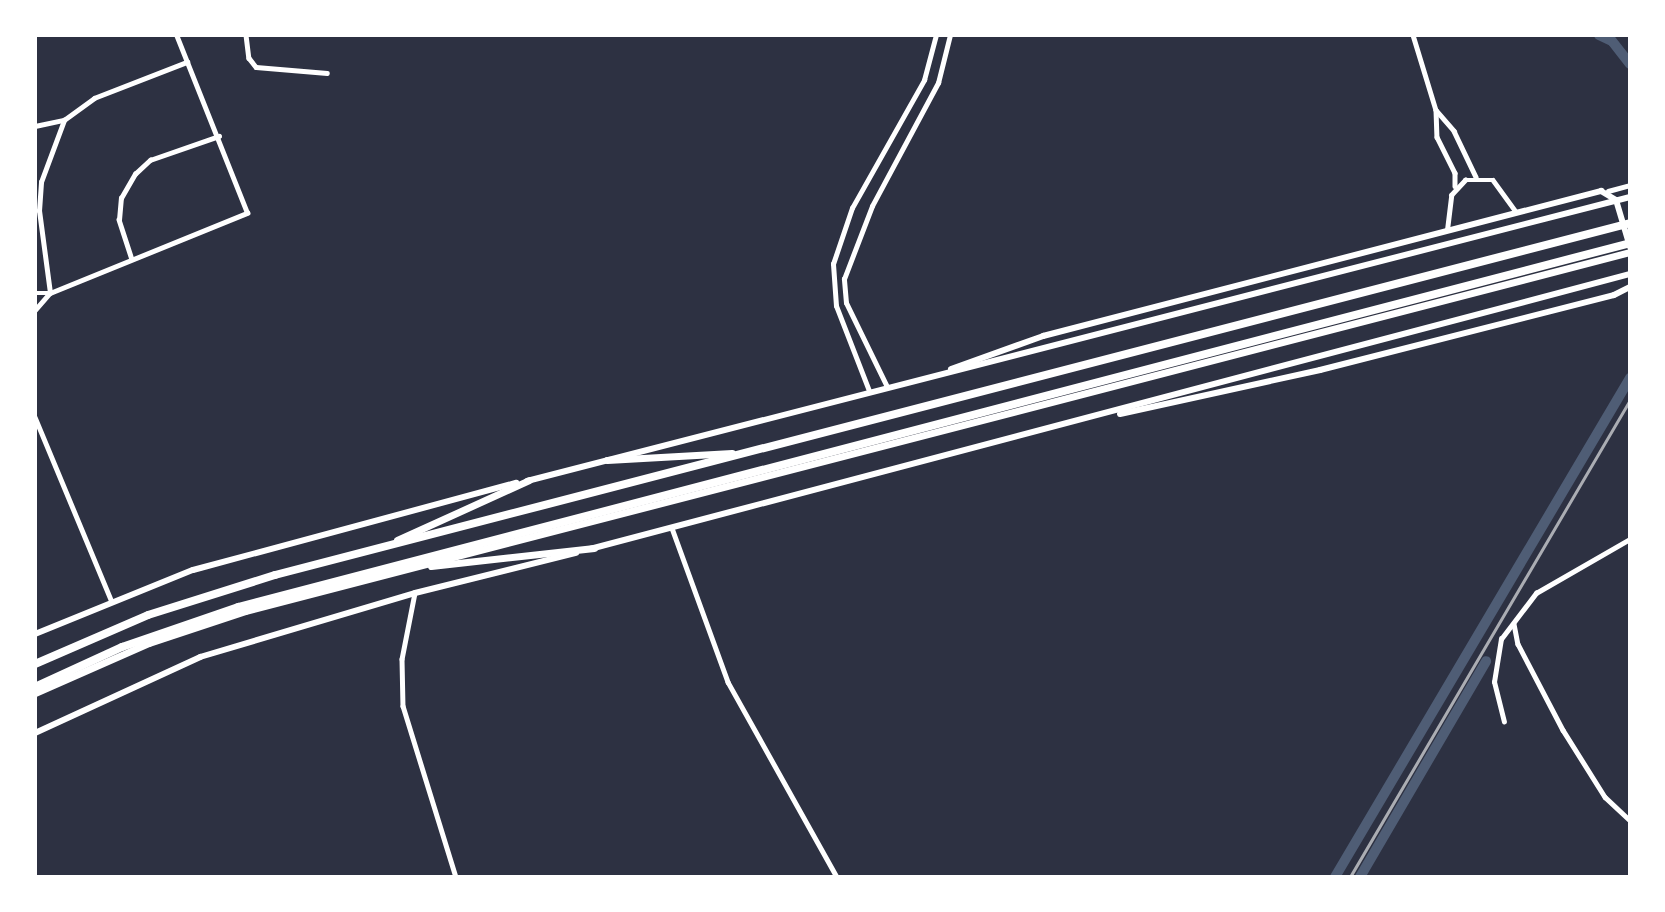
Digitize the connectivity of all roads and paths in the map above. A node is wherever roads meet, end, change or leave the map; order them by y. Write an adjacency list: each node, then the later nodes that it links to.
1 (176, 35): 6 (street)
2 (246, 35): 7 (street)
3 (936, 35): 27 (street)
4 (950, 35): 26 (street)
5 (1413, 35): 8 (street)
6 (187, 62): 9 (street); 11 (street)
7 (327, 73)
8 (1436, 110): 12 (street); 13 (street)
9 (64, 120): 10 (street); 25 (street)
10 (35, 126)
11 (219, 136): 21 (street); 21 (street)
12 (1476, 177): 13 (street); 17 (street)
13 (1455, 186): 19 (street)
14 (1630, 186): 15 (street)
15 (1608, 191): 17 (main road); 20 (main road)
16 (1630, 197): 31 (main road)
17 (1516, 212): 19 (main road)
18 (1630, 221): 36 (highway); 48 (highway)
19 (1447, 230): 31 (main road)
20 (1630, 248): 43 (highway); 49 (highway)
21 (131, 258): 25 (street)
22 (1630, 274): 35 (main road)
23 (1630, 287): 35 (main road)
24 (35, 292): 25 (street)
25 (50, 293): 28 (street)
26 (845, 295): 27 (street); 29 (street)
27 (834, 298): 30 (street)
28 (35, 310)
29 (859, 334): 30 (street); 32 (street)
30 (849, 338): 33 (street)
31 (930, 377): 32 (main road)
32 (887, 387): 33 (main road)
33 (869, 391): 37 (main road)
34 (35, 417): 45 (street)
35 (1092, 418): 39 (main road)
36 (732, 453): 37 (highway); 41 (highway)
37 (607, 460): 38 (main road)
38 (529, 480): 41 (highway); 45 (main road)
39 (671, 527): 42 (main road); 55 (street)
40 (1630, 539): 46 (street)
41 (397, 540): 48 (highway)
42 (594, 548): 43 (highway); 44 (main road)
43 (405, 569): 50 (highway)
44 (415, 593): 52 (main road); 54 (street)
45 (111, 600): 47 (main road)
46 (1514, 624): 51 (street); 53 (street)
47 (35, 634)
48 (35, 663)
49 (35, 687)
50 (35, 693)
51 (1504, 722)
52 (35, 733)
53 (1630, 820)
54 (456, 877)
55 (837, 877)

